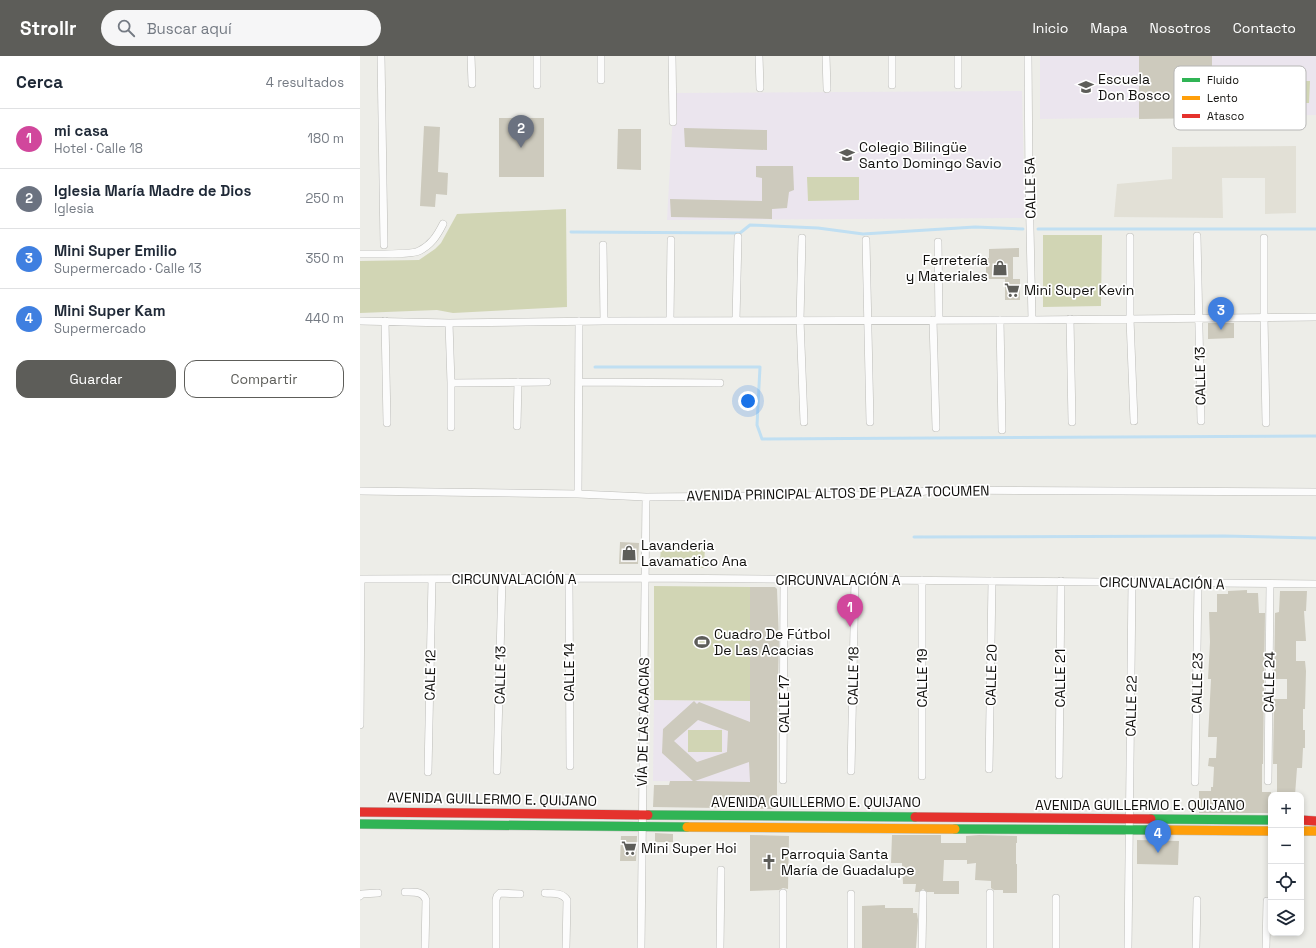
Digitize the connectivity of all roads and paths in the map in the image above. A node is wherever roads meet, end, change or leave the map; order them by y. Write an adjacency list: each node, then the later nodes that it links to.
1 (381, 56): 28 (street)
2 (471, 56): 12 (street)
3 (537, 56): 13 (street)
4 (601, 56): 11 (street)
5 (672, 56): 18 (street)
6 (759, 56): 16 (street)
7 (826, 56): 17 (street)
8 (892, 56): 14 (street)
9 (958, 56): 15 (street)
10 (1028, 56): 41 (street, CALLE 5A)
11 (601, 80)
12 (472, 84)
13 (537, 85)
14 (892, 85)
15 (958, 85)
16 (760, 88)
17 (827, 89)
18 (673, 122)
19 (443, 224): 30 (street)
20 (1197, 236): 33 (street, CALLE 13)
21 (738, 237): 36 (street)
22 (802, 238): 37 (street)
23 (1130, 238): 34 (street)
24 (1264, 238): 31 (street)
25 (671, 240): 35 (street)
26 (866, 240): 38 (street)
27 (938, 242): 39 (street)
28 (384, 244)
29 (603, 245): 46 (street)
30 (360, 254)
31 (1264, 317): 32 (street); 33 (street); 59 (street)
32 (1316, 317)
33 (1199, 318): 34 (street); 54 (street, CALLE 13)
34 (1130, 319): 42 (street); 53 (street)
35 (670, 320): 36 (street); 46 (street)
36 (736, 320): 37 (street)
37 (800, 320): 38 (street); 55 (street)
38 (867, 320): 39 (street); 56 (street)
39 (936, 320): 40 (street); 62 (street)
40 (1000, 320): 41 (street); 63 (street)
41 (1032, 320): 42 (street)
42 (1070, 320): 57 (street)
43 (360, 321): 44 (street)
44 (385, 321): 47 (street); 58 (street)
45 (580, 321): 46 (street); 47 (street); 50 (street)
46 (604, 321)
47 (449, 323): 52 (street)
48 (518, 382): 49 (street); 52 (street); 60 (street)
49 (547, 382)
50 (579, 382): 51 (street); 66 (street)
51 (720, 382)
52 (452, 383): 61 (street)
53 (1134, 421)
54 (1201, 421)
55 (804, 422)
56 (870, 422)
57 (1072, 422)
58 (387, 423)
59 (1266, 423)
60 (517, 426)
61 (451, 427)
62 (936, 428)
63 (1002, 430)
64 (360, 491): 66 (street, AVENIDA PRINCIPAL ALTOS DE PLAZA TOCUMEN)
65 (1316, 492): 67 (street, AVENIDA PRINCIPAL ALTOS DE PLAZA TOCUMEN)
66 (578, 494): 67 (street, AVENIDA PRINCIPAL ALTOS DE PLAZA TOCUMEN)
67 (646, 497): 69 (street, VÍA DE LAS ACACIAS)
68 (502, 578): 71 (street, CIRCUNVALACIÓN A); 72 (street, CIRCUNVALACIÓN A); 85 (street, CALLE 13)
69 (645, 578): 72 (street, CIRCUNVALACIÓN A); 73 (street, CIRCUNVALACIÓN A); 95 (street, VÍA DE LAS ACACIAS)
70 (360, 579): 71 (street, CIRCUNVALACIÓN A); 82 (street)
71 (432, 579): 87 (street, CALE 12)
72 (569, 579): 83 (street, CALLE 14)
73 (784, 579): 74 (street, CIRCUNVALACIÓN A); 90 (street, CALLE 17)
74 (855, 580): 75 (street, CIRCUNVALACIÓN A); 86 (street, CALLE 18)
75 (922, 580): 76 (street, CIRCUNVALACIÓN A); 89 (street, CALLE 19)
76 (992, 581): 77 (street, CIRCUNVALACIÓN A); 84 (street, CALLE 20)
77 (1061, 581): 78 (street, CIRCUNVALACIÓN A); 88 (street, CALLE 21)
78 (1132, 582): 79 (street, CIRCUNVALACIÓN A); 98 (street, CALLE 22)
79 (1198, 584): 80 (street, CIRCUNVALACIÓN A); 92 (street, CALLE 23)
80 (1270, 584): 81 (street, CIRCUNVALACIÓN A); 91 (street, CALLE 24)
81 (1316, 584)
82 (360, 725)
83 (570, 766)
84 (989, 769)
85 (497, 771)
86 (851, 771)
87 (428, 772)
88 (1059, 775)
89 (922, 776)
90 (783, 780)
91 (1268, 781)
92 (1195, 782)
93 (360, 812): 94 (street, AVENIDA GUILLERMO E. QUIJANO)
94 (525, 814): 95 (street, AVENIDA GUILLERMO E. QUIJANO); 103 (street)
95 (642, 815): 96 (street, AVENIDA GUILLERMO E. QUIJANO); 104 (street, VÍA DE LAS ACACIAS)
96 (816, 816): 97 (street, AVENIDA GUILLERMO E. QUIJANO); 105 (street)
97 (978, 818): 98 (street, AVENIDA GUILLERMO E. QUIJANO); 106 (street)
98 (1129, 819): 99 (street, AVENIDA GUILLERMO E. QUIJANO); 107 (street, CALLE 22)
99 (1268, 820)
100 (1304, 820): 101 (street)
101 (1316, 820)
102 (360, 824): 103 (street, AVENIDA GUILLERMO E. QUIJANO)
103 (525, 825): 104 (street, AVENIDA GUILLERMO E. QUIJANO)
104 (642, 826): 105 (street, AVENIDA GUILLERMO E. QUIJANO); 127 (street, VÍA DE LAS ACACIAS)
105 (816, 827): 106 (street, AVENIDA GUILLERMO E. QUIJANO)
106 (978, 828): 107 (street, AVENIDA GUILLERMO E. QUIJANO)
107 (1129, 830): 108 (street, AVENIDA GUILLERMO E. QUIJANO); 134 (street, CALLE 22)
108 (1268, 831)
109 (1304, 831): 110 (street)
110 (1316, 831)
111 (721, 870): 128 (street)
112 (406, 892): 124 (street)
113 (990, 892): 132 (street)
114 (378, 893): 120 (street)
115 (545, 893): 126 (street)
116 (783, 893): 129 (street)
117 (520, 894): 125 (street)
118 (852, 894): 130 (street)
119 (923, 894): 131 (street)
120 (360, 896)
121 (1056, 898): 133 (street)
122 (1197, 900): 135 (street)
123 (1266, 901): 136 (street)
124 (425, 948)
125 (496, 948)
126 (566, 948)
127 (641, 948)
128 (720, 948)
129 (783, 948)
130 (851, 948)
131 (922, 948)
132 (990, 948)
133 (1056, 948)
134 (1128, 948)
135 (1196, 948)
136 (1266, 948)

